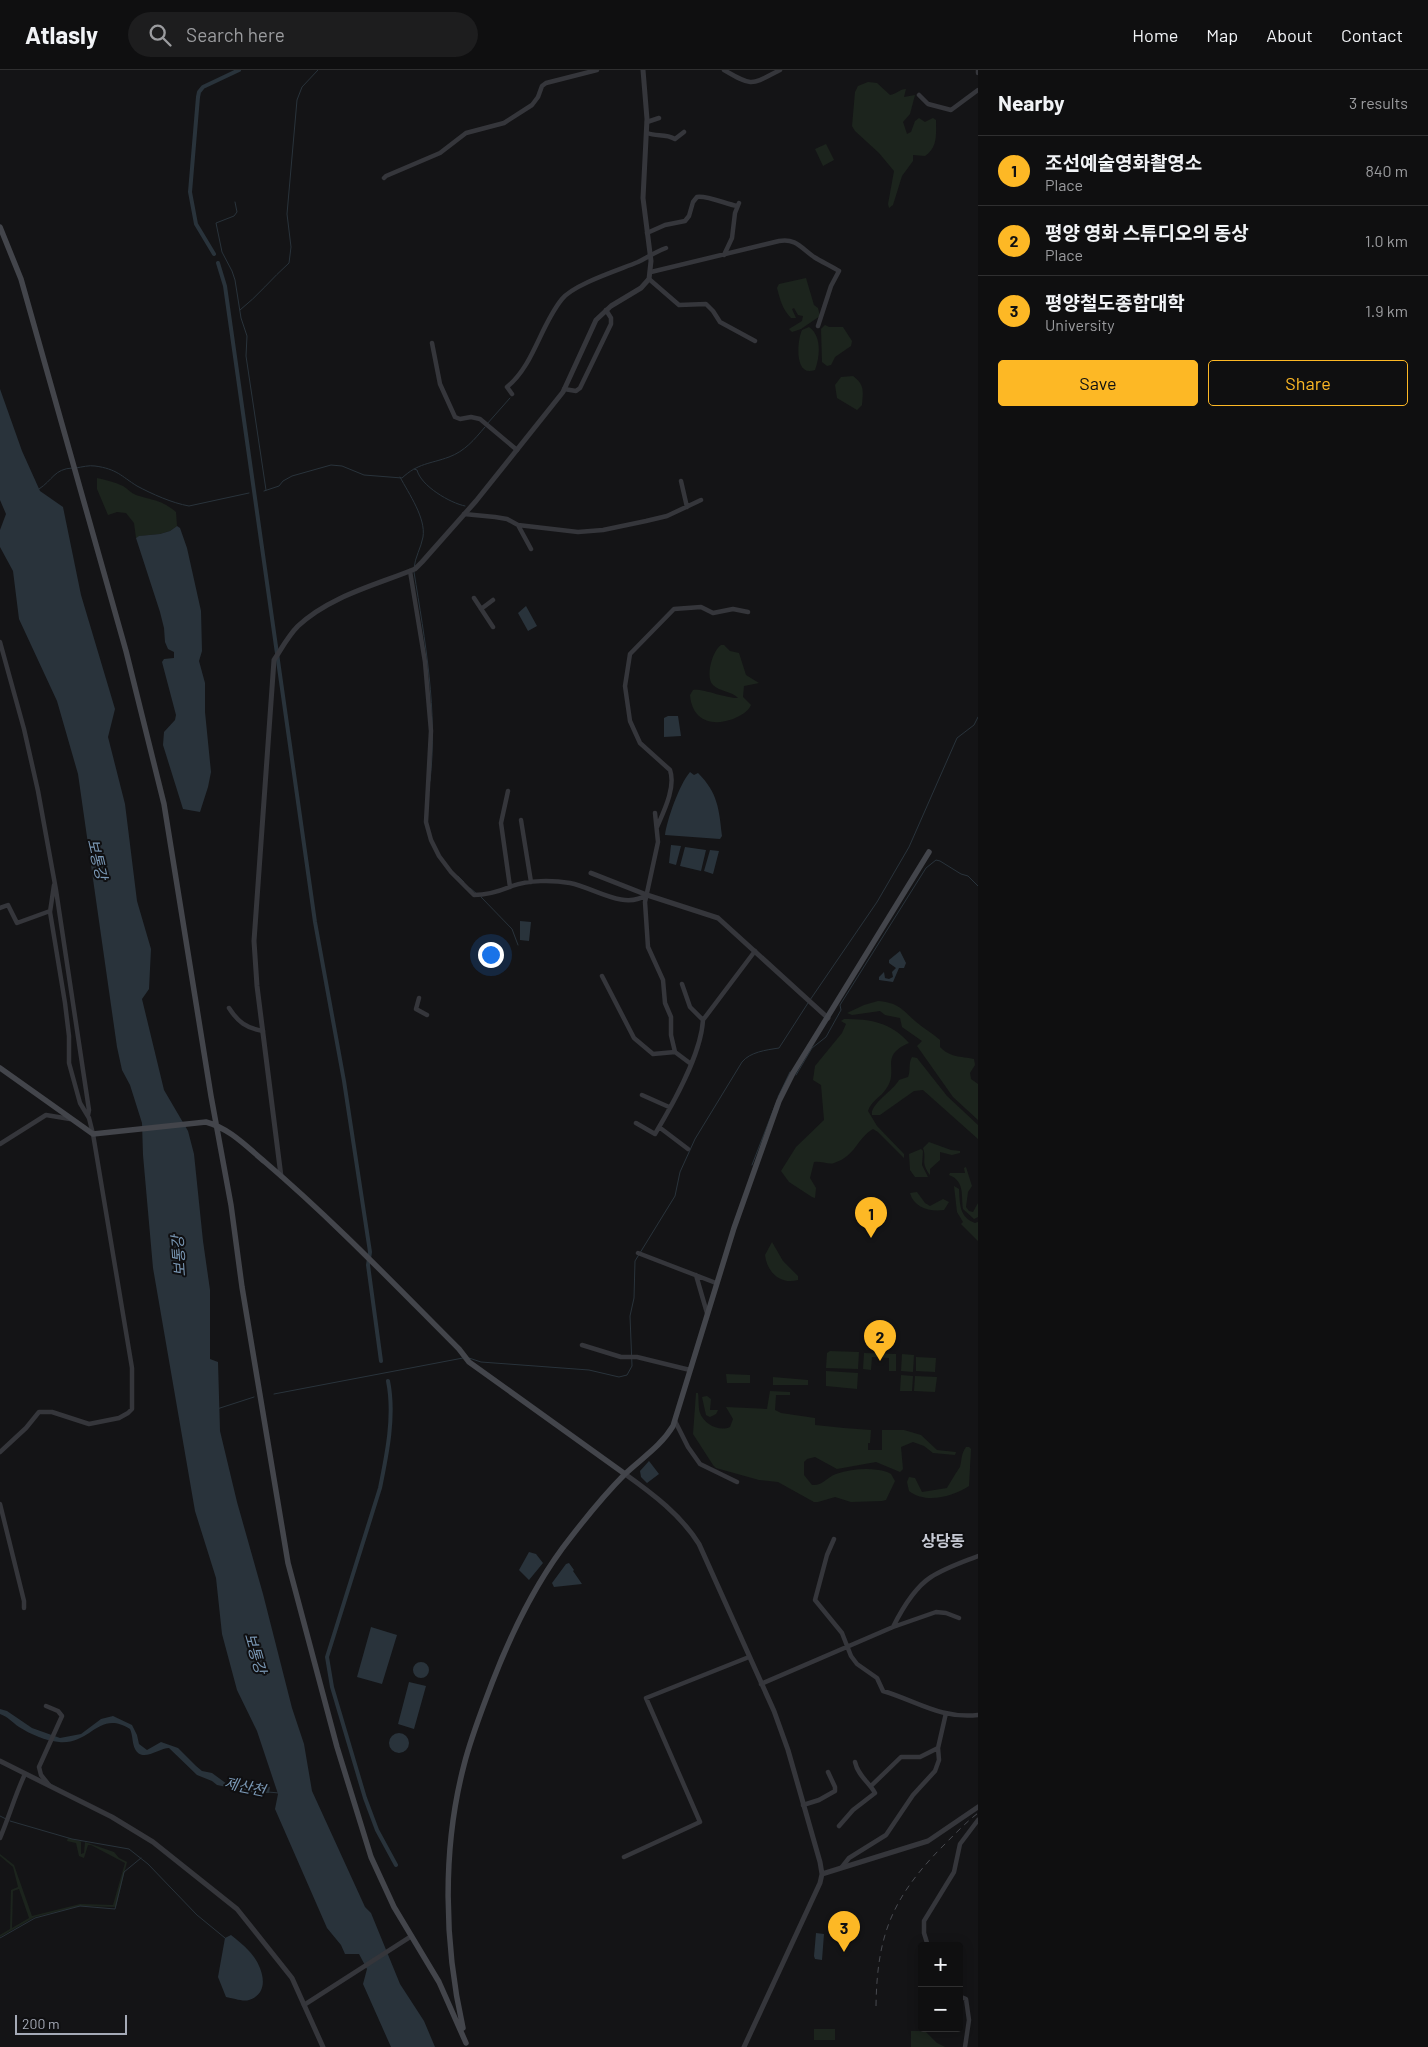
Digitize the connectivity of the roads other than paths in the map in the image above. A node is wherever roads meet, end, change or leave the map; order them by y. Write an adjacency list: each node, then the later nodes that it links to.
1 (597, 70): 11 (street)
2 (643, 70): 8 (street)
3 (724, 70): 4 (street)
4 (780, 70)
5 (978, 90): 6 (street)
6 (919, 95)
7 (659, 118): 8 (street)
8 (647, 122): 10 (street)
9 (684, 132): 10 (street)
10 (647, 133): 13 (street)
11 (384, 178)
12 (0, 227): 68 (main road)
13 (647, 233): 15 (street); 16 (street)
14 (666, 248): 15 (street)
15 (650, 255): 17 (street); 24 (street)
16 (724, 255): 17 (street); 20 (street)
17 (651, 272): 18 (street)
18 (648, 280): 19 (street); 21 (street)
19 (606, 310): 23 (street); 23 (street)
20 (818, 326)
21 (755, 341)
22 (432, 343): 25 (street)
23 (564, 389): 25 (street)
24 (512, 394)
25 (516, 450): 29 (street)
26 (681, 482): 28 (street)
27 (701, 500): 28 (street)
28 (687, 507): 30 (street)
29 (464, 514): 30 (street); 32 (street)
30 (518, 525): 31 (street)
31 (531, 548)
32 (412, 570): 47 (street); 59 (street)
33 (474, 598): 35 (street)
34 (493, 600): 35 (street)
35 (481, 609): 37 (street)
36 (748, 612): 42 (street)
37 (494, 628)
38 (0, 642): 46 (street)
39 (508, 791): 47 (street)
40 (655, 812): 42 (street)
41 (521, 820): 45 (street)
42 (656, 827): 48 (street)
43 (929, 852): 57 (main road)
44 (591, 873): 48 (street)
45 (530, 882): 47 (street); 48 (street)
46 (54, 885): 50 (street); 65 (street)
47 (510, 887)
48 (647, 895): 51 (street); 60 (street)
49 (0, 908): 50 (street)
50 (50, 911): 65 (street)
51 (754, 951): 57 (street); 58 (street)
52 (602, 976): 60 (street)
53 (682, 984): 58 (street)
54 (419, 998): 56 (street)
55 (229, 1008): 59 (street)
56 (427, 1015)
57 (828, 1018): 76 (main road)
58 (703, 1020): 61 (street)
59 (263, 1030): 73 (street)
60 (675, 1052): 61 (street)
61 (691, 1064): 64 (street)
62 (0, 1068): 66 (main road)
63 (642, 1095): 64 (street)
64 (670, 1107): 69 (street)
65 (88, 1115): 70 (street)
66 (70, 1119): 70 (main road); 71 (street)
67 (636, 1123): 69 (street)
68 (217, 1124): 70 (main road); 73 (main road); 111 (main road)
69 (659, 1127): 72 (street)
70 (94, 1134): 81 (street)
71 (0, 1144)
72 (688, 1149)
73 (281, 1176): 82 (main road)
74 (638, 1253): 75 (street)
75 (696, 1275): 76 (street); 77 (street)
76 (716, 1283): 77 (main road)
77 (707, 1313): 79 (main road)
78 (582, 1345): 79 (street)
79 (690, 1370): 80 (main road)
80 (675, 1421): 82 (main road); 83 (street)
81 (0, 1452)
82 (625, 1474): 91 (street); 115 (main road)
83 (737, 1482)
84 (0, 1504): 87 (street)
85 (834, 1539): 90 (street)
86 (978, 1556): 89 (street)
87 (24, 1608)
88 (959, 1618): 89 (street)
89 (893, 1627): 90 (street)
90 (848, 1647): 92 (street); 94 (street)
91 (749, 1657): 92 (street); 108 (street)
92 (762, 1684): 103 (street)
93 (46, 1706): 102 (street)
94 (946, 1713): 95 (street); 96 (street)
95 (978, 1714)
96 (938, 1748): 101 (street); 109 (street)
97 (0, 1761): 100 (street)
98 (855, 1762): 101 (street)
99 (828, 1772): 103 (street)
100 (25, 1774): 102 (street); 107 (street)
101 (871, 1786): 106 (street)
102 (52, 1788): 114 (street)
103 (803, 1805): 110 (street)
104 (978, 1807): 109 (street)
105 (978, 1820): 112 (street)
106 (839, 1826)
107 (0, 1838)
108 (624, 1857)
109 (842, 1867): 110 (street)
110 (822, 1874): 117 (street)
111 (410, 1937): 114 (street); 115 (main road)
112 (927, 1942)
113 (963, 1998): 118 (street)
114 (305, 2004): 116 (street)
115 (467, 2045)
116 (323, 2047)
117 (744, 2047)
118 (965, 2047)

